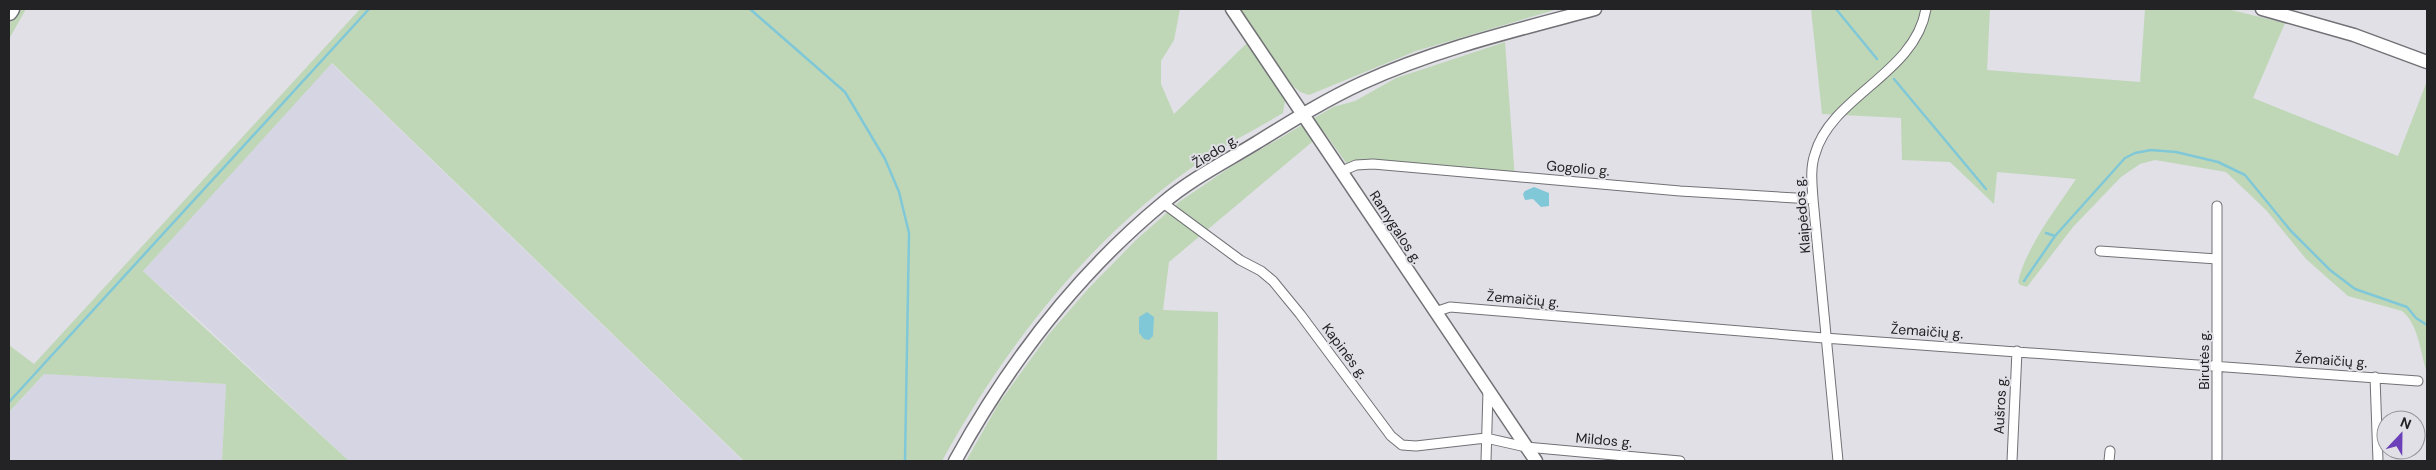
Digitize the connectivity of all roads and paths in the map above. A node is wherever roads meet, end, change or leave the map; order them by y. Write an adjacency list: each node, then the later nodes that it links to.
1 (11, 9): 6 (highway)
2 (1232, 9): 8 (street, Ramygalos g.)
3 (1595, 9): 8 (street, Žiedo g.)
4 (1926, 9): 10 (street, Klaipėdos g.)
5 (2262, 9): 7 (street)
6 (9, 12)
7 (2427, 62)
8 (1304, 113): 9 (street, Ramygalos g.); 11 (street, Žiedo g.)
9 (1342, 171): 10 (street, Gogolio g.); 15 (street, Ramygalos g.)
10 (1813, 199): 16 (street, Klaipėdos g.)
11 (1163, 203): 22 (street, Kapinės g.); 25 (street, Žiedo g.)
12 (2217, 206): 14 (street, Birutės g.)
13 (2100, 251): 14 (street)
14 (2217, 259): 18 (street, Birutės g.)
15 (1435, 312): 16 (street, Žemaičių g.); 21 (street, Ramygalos g.)
16 (1824, 338): 17 (street, Žemaičių g.); 29 (street, Klaipėdos g.)
17 (2017, 351): 18 (street, Žemaičių g.); 30 (street, Aušros g.)
18 (2218, 365): 19 (street, Žemaičių g.); 32 (street, Birutės g.)
19 (2375, 377): 20 (street, Žemaičių g.); 33 (street)
20 (2418, 381)
21 (1488, 391): 22 (street); 23 (street, Ramygalos g.)
22 (1486, 438): 23 (street, Kapinės g.); 26 (street)
23 (1526, 447): 27 (street, Ramygalos g.); 28 (street, Mildos g.)
24 (2110, 451): 31 (street)
25 (955, 461)
26 (1486, 461)
27 (1536, 461)
28 (1680, 461)
29 (1838, 461)
30 (2012, 461)
31 (2109, 461)
32 (2217, 461)
33 (2378, 461)

